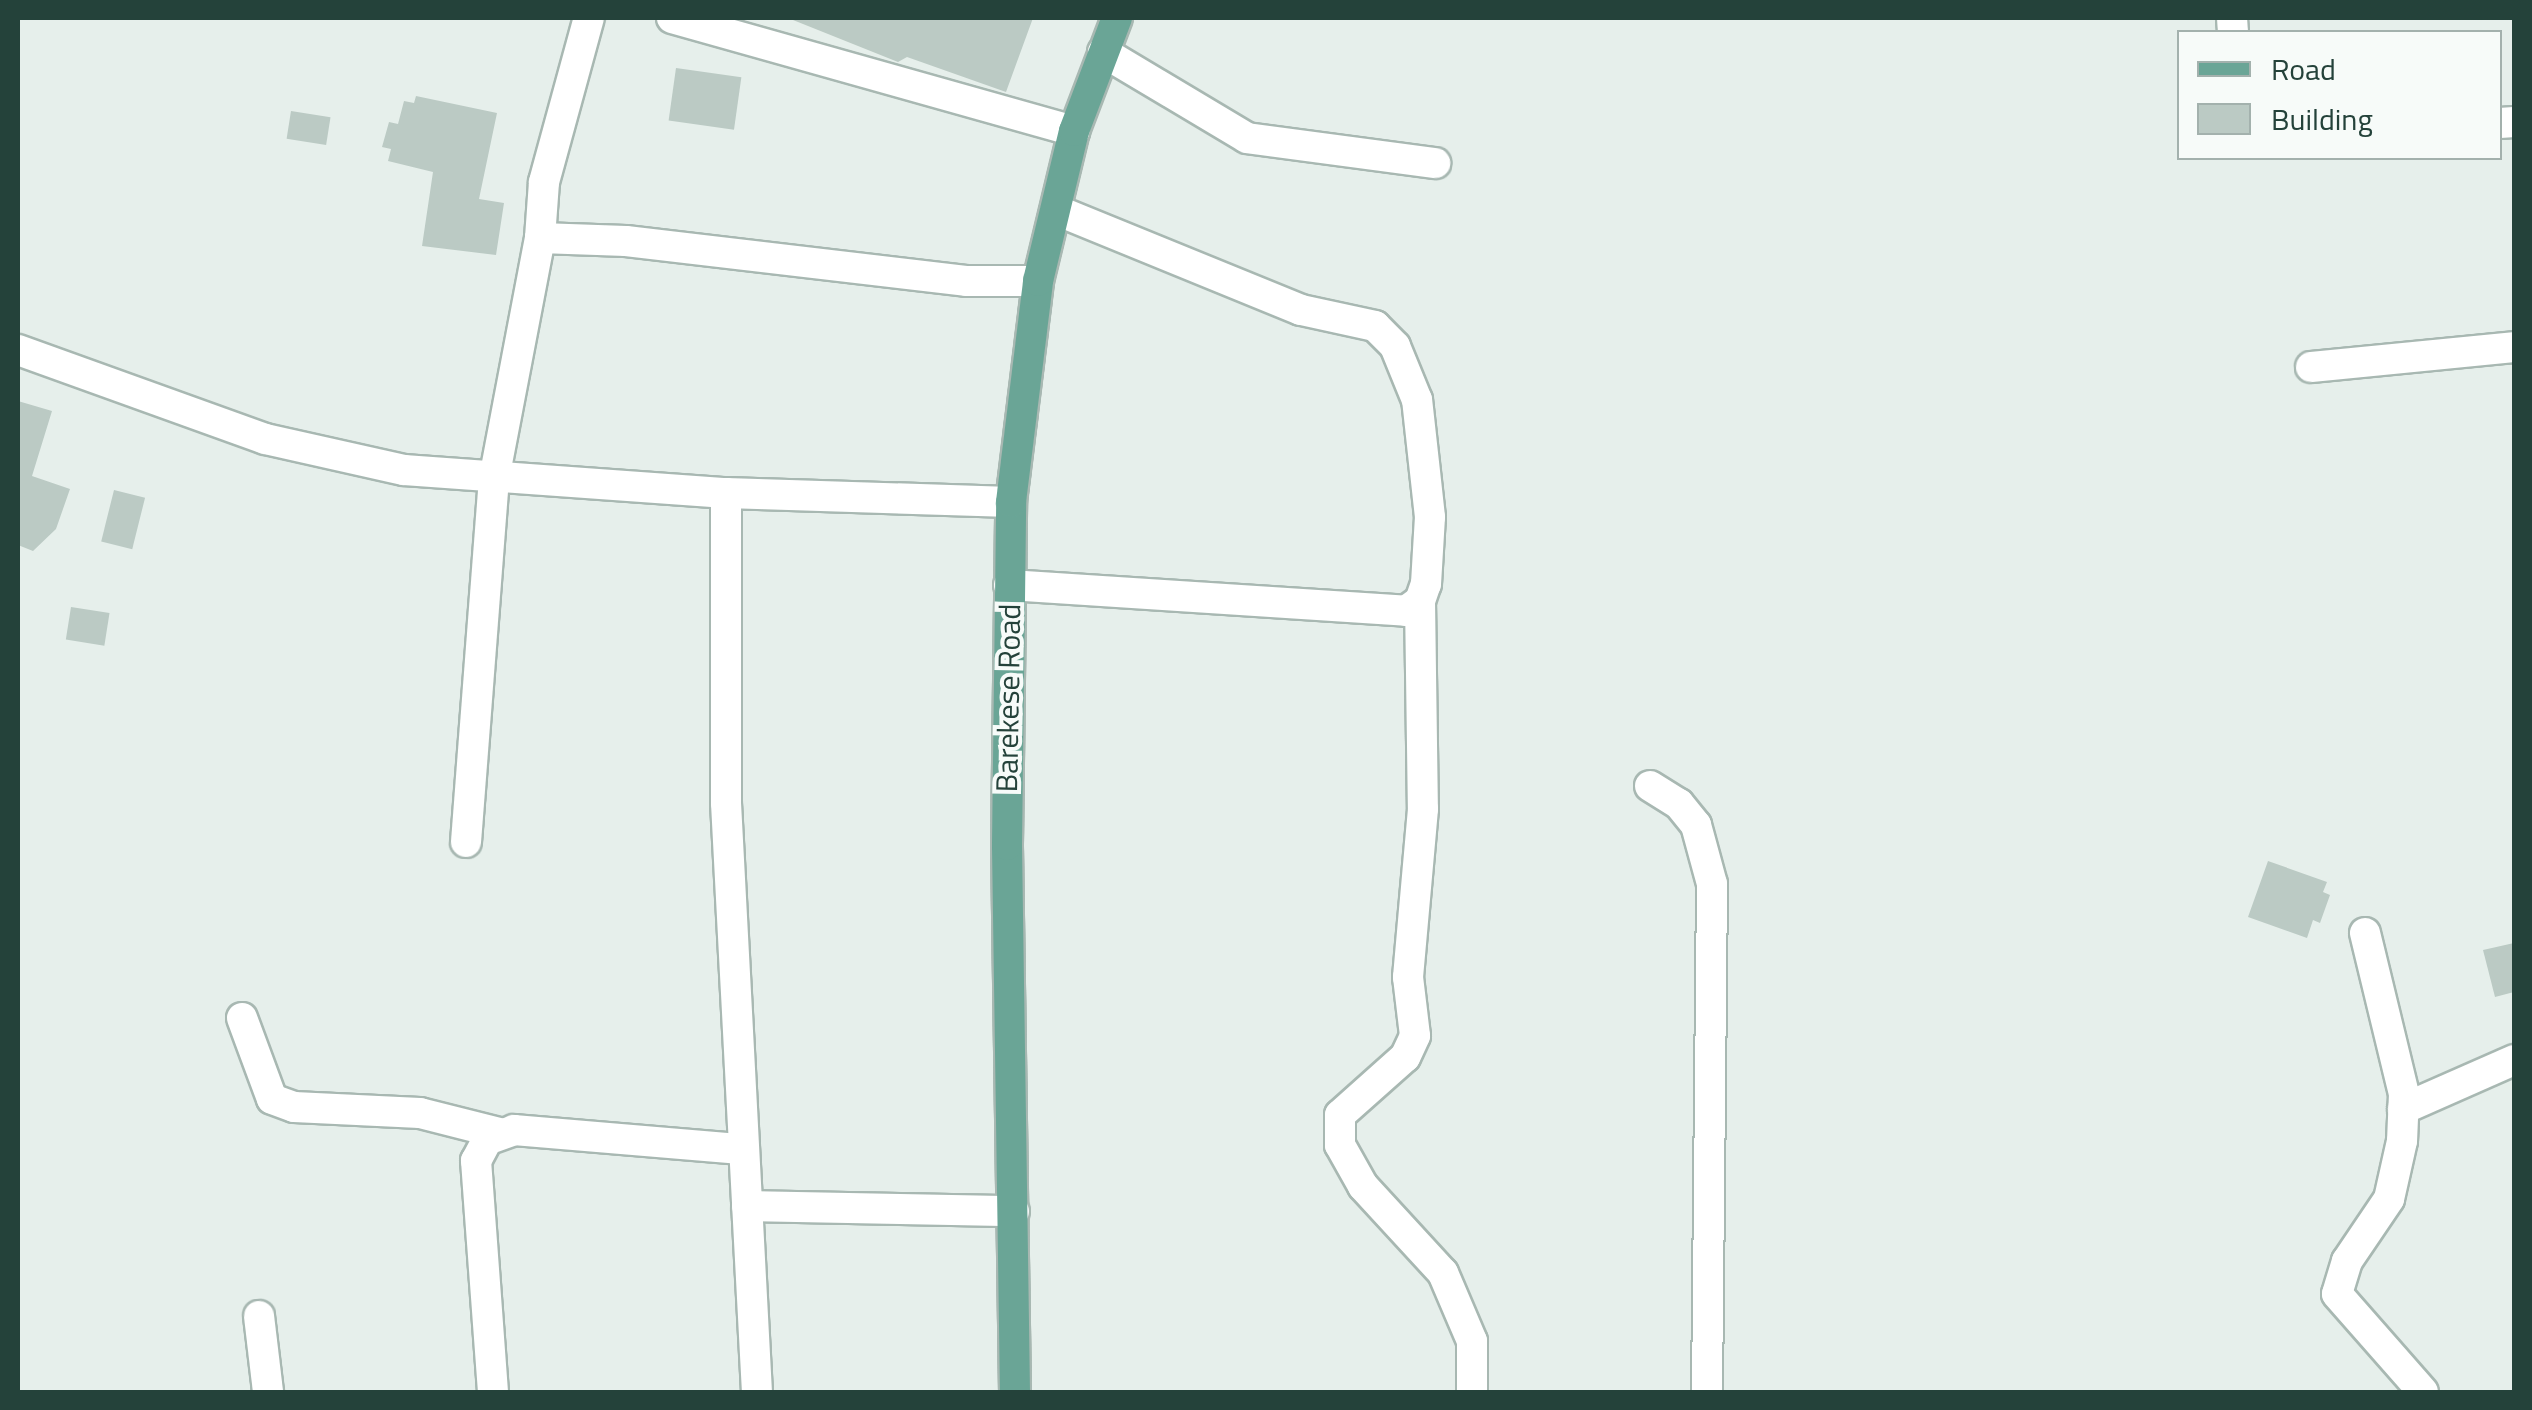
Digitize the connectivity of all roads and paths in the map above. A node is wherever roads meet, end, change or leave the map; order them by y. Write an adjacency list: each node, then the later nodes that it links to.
1 (589, 18): 8 (street)
2 (672, 18): 5 (street)
3 (1117, 18): 4 (main road, Barekese Road)
4 (1103, 52): 5 (main road, Barekese Road); 6 (street)
5 (1074, 130): 7 (main road, Barekese Road)
6 (1435, 164)
7 (1056, 210): 9 (main road, Barekese Road); 17 (street)
8 (540, 238): 9 (street); 13 (street)
9 (1038, 281): 15 (main road, Barekese Road)
10 (2514, 346): 12 (street)
11 (18, 350): 13 (street)
12 (2311, 368)
13 (494, 480): 14 (street); 19 (street)
14 (726, 494): 15 (street); 25 (street)
15 (1011, 502): 16 (main road, Barekese Road)
16 (1009, 585): 17 (street); 27 (main road, Barekese Road)
17 (1420, 601): 33 (street)
18 (1650, 786): 34 (street)
19 (466, 842)
20 (2364, 934): 23 (street)
21 (242, 1018): 24 (street)
22 (2514, 1060): 23 (street)
23 (2403, 1109): 35 (street)
24 (499, 1133): 25 (street); 30 (street)
25 (742, 1150): 26 (street)
26 (747, 1206): 27 (street); 31 (street)
27 (1014, 1211): 32 (main road, Barekese Road)
28 (259, 1316): 29 (street)
29 (268, 1392)
30 (493, 1392)
31 (757, 1392)
32 (1014, 1392)
33 (1472, 1392)
34 (1707, 1392)
35 (2423, 1392)

